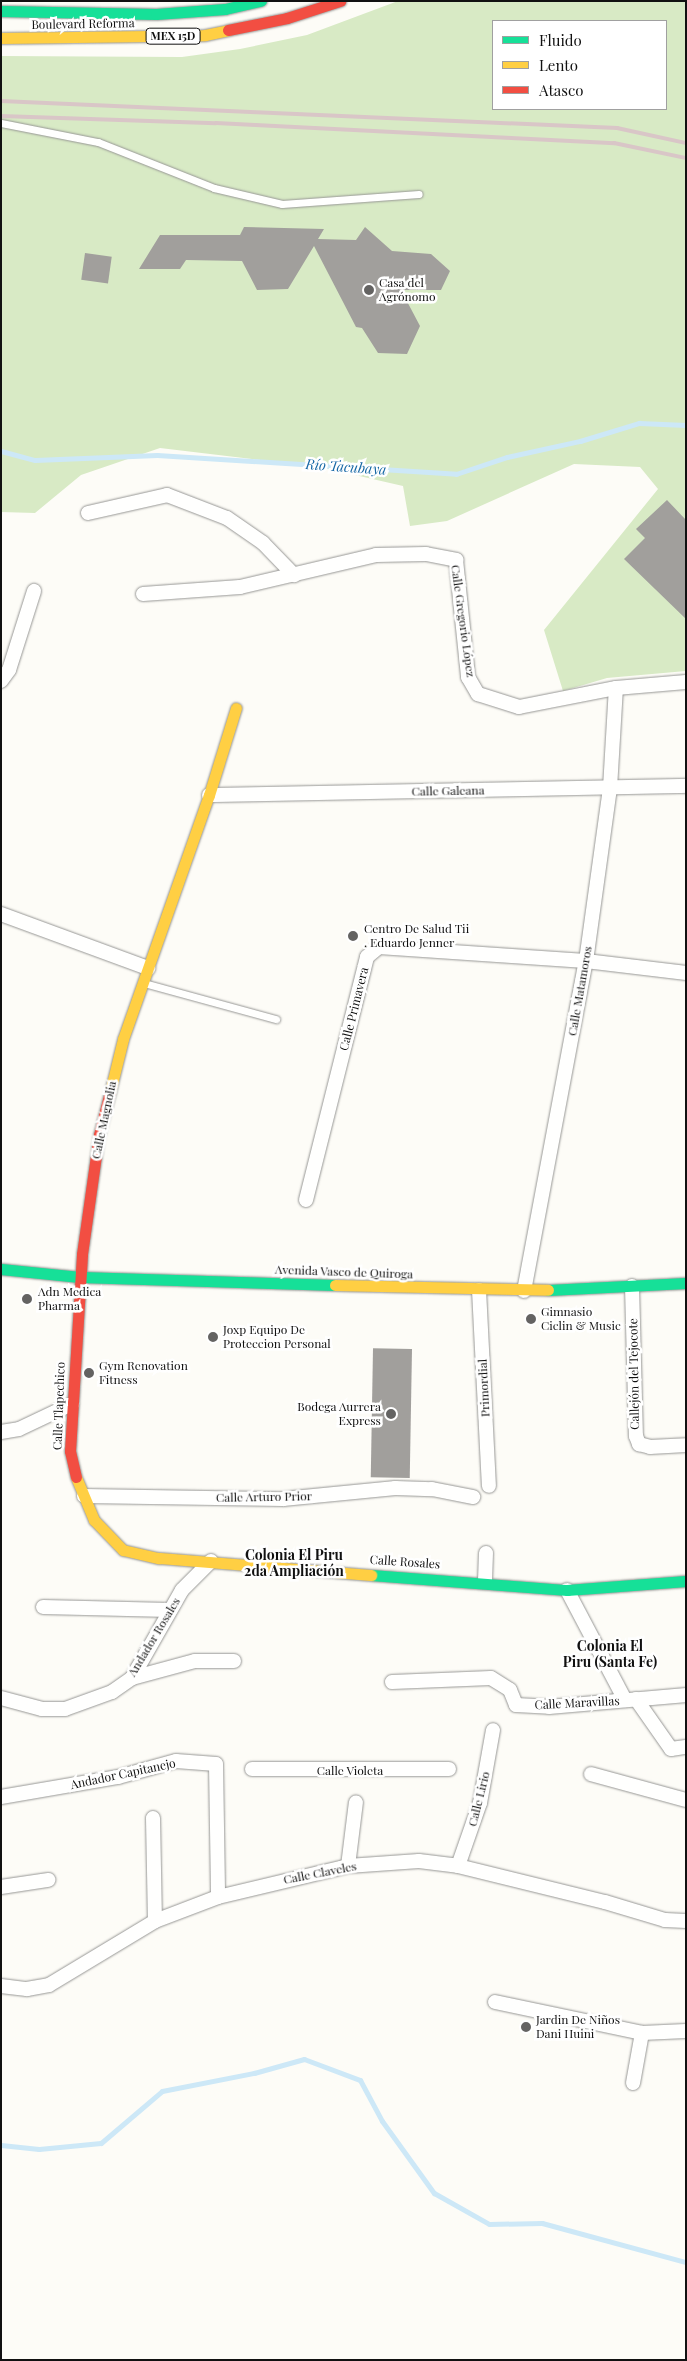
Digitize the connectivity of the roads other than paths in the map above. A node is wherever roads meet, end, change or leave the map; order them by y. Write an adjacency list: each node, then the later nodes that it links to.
1 (261, 1): 3 (main road)
2 (340, 1): 4 (main road, Boulevard Reforma / MEX 15D)
3 (1, 11)
4 (1, 38)
5 (1, 123): 6 (lane)
6 (420, 194)
7 (88, 513): 8 (street)
8 (294, 575): 10 (street, Calle Gregorio López); 13 (street, Calle Gregorio López)
9 (34, 591): 11 (street)
10 (143, 594)
11 (1, 680)
12 (686, 682): 13 (street, Calle Gregorio López)
13 (616, 688): 16 (street, Calle Matamoros)
14 (236, 708): 17 (main road, Calle Magnolia)
15 (686, 786): 16 (street, Calle Galeana)
16 (610, 788): 17 (street, Calle Galeana); 19 (street, Calle Matamoros)
17 (209, 795): 20 (main road, Calle Magnolia)
18 (1, 914): 20 (street)
19 (586, 961): 21 (street, Calle Primavera); 24 (street, Calle Primavera); 30 (street, Calle Matamoros)
20 (148, 968): 22 (main road, Calle Magnolia)
21 (686, 973)
22 (143, 983): 23 (lane); 26 (main road, Calle Magnolia)
23 (276, 1019)
24 (306, 1200)
25 (1, 1269): 26 (main road, Avenida Vasco de Quiroga)
26 (80, 1277): 29 (main road, Avenida Vasco de Quiroga); 31 (main road, Calle Tlapechico)
27 (686, 1283): 28 (main road, Avenida Vasco de Quiroga)
28 (632, 1286): 30 (main road, Avenida Vasco de Quiroga); 33 (street, Callejón del Tejocote)
29 (479, 1290): 30 (main road, Avenida Vasco de Quiroga); 34 (street, Primordial)
30 (524, 1291)
31 (72, 1404): 32 (street); 35 (main road, Calle Tlapechico)
32 (1, 1432)
33 (686, 1445)
34 (489, 1486)
35 (84, 1496): 36 (street, Calle Arturo Prior); 37 (main road, Calle Tlapechico)
36 (473, 1497)
37 (123, 1550): 39 (main road, Calle Rosales)
38 (486, 1553): 41 (street)
39 (210, 1561): 41 (main road, Calle Rosales); 44 (street, Andador Rosales)
40 (686, 1580): 42 (main road, Calle Rosales)
41 (485, 1581): 42 (main road, Calle Rosales)
42 (567, 1590): 50 (street)
43 (43, 1607): 44 (street)
44 (170, 1610): 46 (street, Andador Rosales)
45 (234, 1661): 46 (street)
46 (132, 1678): 49 (street, Andador Rosales)
47 (392, 1682): 50 (street, Calle Maravillas)
48 (686, 1695): 50 (street, Calle Maravillas)
49 (1, 1698)
50 (631, 1700): 52 (street)
51 (493, 1730): 61 (street, Calle Lirio)
52 (686, 1748)
53 (252, 1769): 54 (street, Calle Violeta)
54 (448, 1770)
55 (591, 1774): 57 (street)
56 (1, 1797): 64 (street, Andador Capitanejo)
57 (686, 1800)
58 (356, 1802): 60 (street)
59 (154, 1818): 65 (street)
60 (348, 1866): 61 (street, Calle Claveles); 64 (street, Calle Claveles)
61 (458, 1866): 66 (street, Calle Claveles)
62 (48, 1880): 63 (street)
63 (1, 1887)
64 (218, 1897): 65 (street, Calle Claveles)
65 (155, 1921): 67 (street, Calle Claveles)
66 (686, 1921)
67 (1, 1986)
68 (495, 2002): 70 (street)
69 (686, 2032): 70 (street)
70 (642, 2034): 71 (street)
71 (633, 2083)

